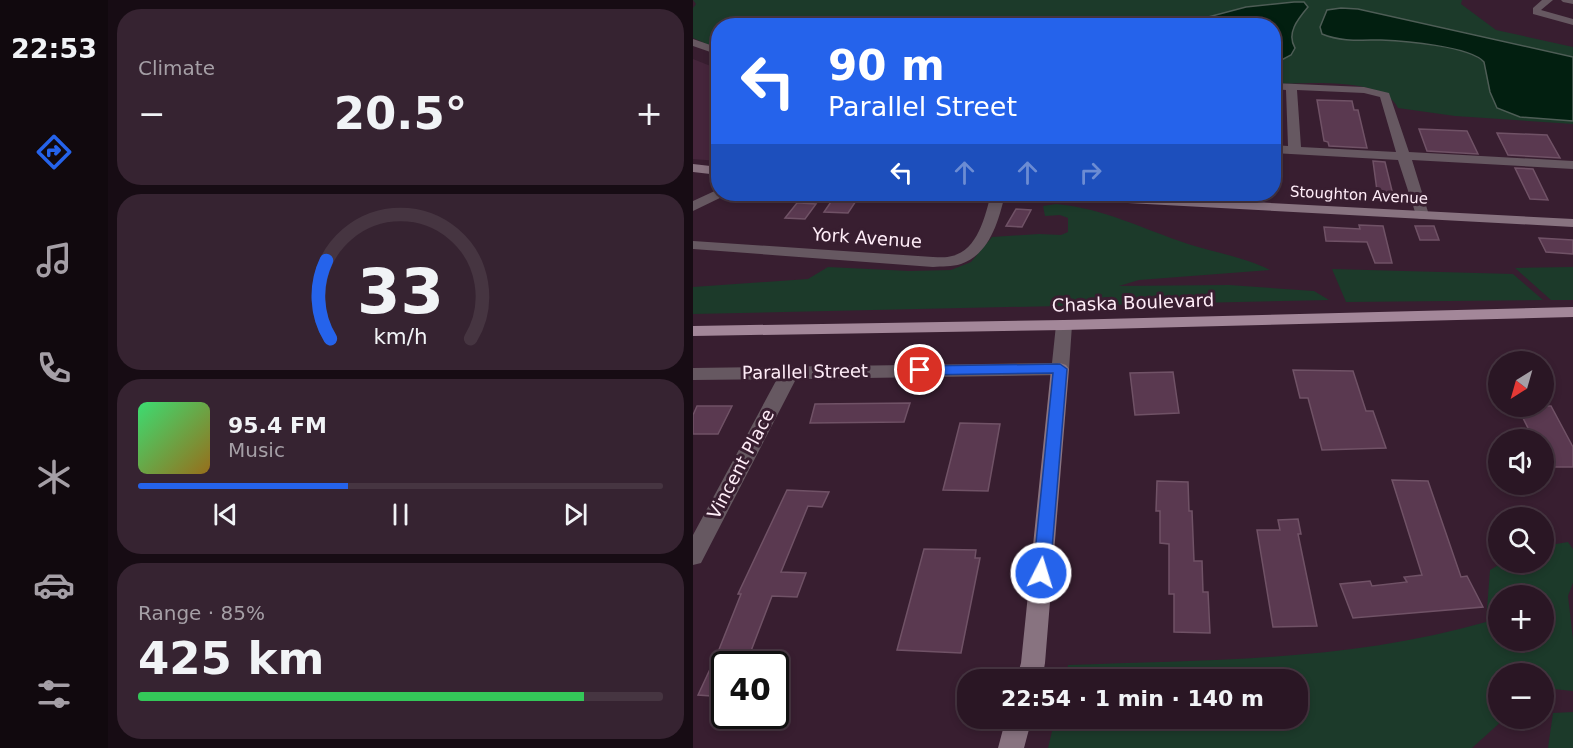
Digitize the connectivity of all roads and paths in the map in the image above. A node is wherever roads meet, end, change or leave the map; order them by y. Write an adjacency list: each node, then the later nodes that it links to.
1 (1548, 0): 4 (street)
2 (1566, 0): 3 (street)
3 (1573, 1)
4 (1573, 22)
5 (693, 42): 6 (street)
6 (711, 49)
7 (1281, 86): 8 (street)
8 (1291, 87): 10 (street); 11 (street)
9 (1281, 149): 10 (street)
10 (1295, 150): 11 (street)
11 (1405, 157): 12 (street); 19 (street)
12 (1573, 165)
13 (693, 168): 14 (street)
14 (711, 170)
15 (711, 197): 18 (street)
16 (996, 201): 21 (street, York Avenue)
17 (1185, 201): 19 (street, Stoughton Avenue)
18 (693, 207)
19 (1422, 215): 20 (street, Stoughton Avenue)
20 (1573, 223)
21 (693, 245)
22 (1573, 312): 23 (main road, Chaska Boulevard)
23 (1063, 325): 24 (main road, Chaska Boulevard); 25 (street)
24 (693, 331)
25 (1060, 369): 26 (street, Parallel Street); 29 (street)
26 (790, 372): 27 (street, Parallel Street); 28 (street, Vincent Place)
27 (693, 374)
28 (693, 556)
29 (1032, 669)
30 (1016, 729): 31 (street)
31 (1011, 748)

